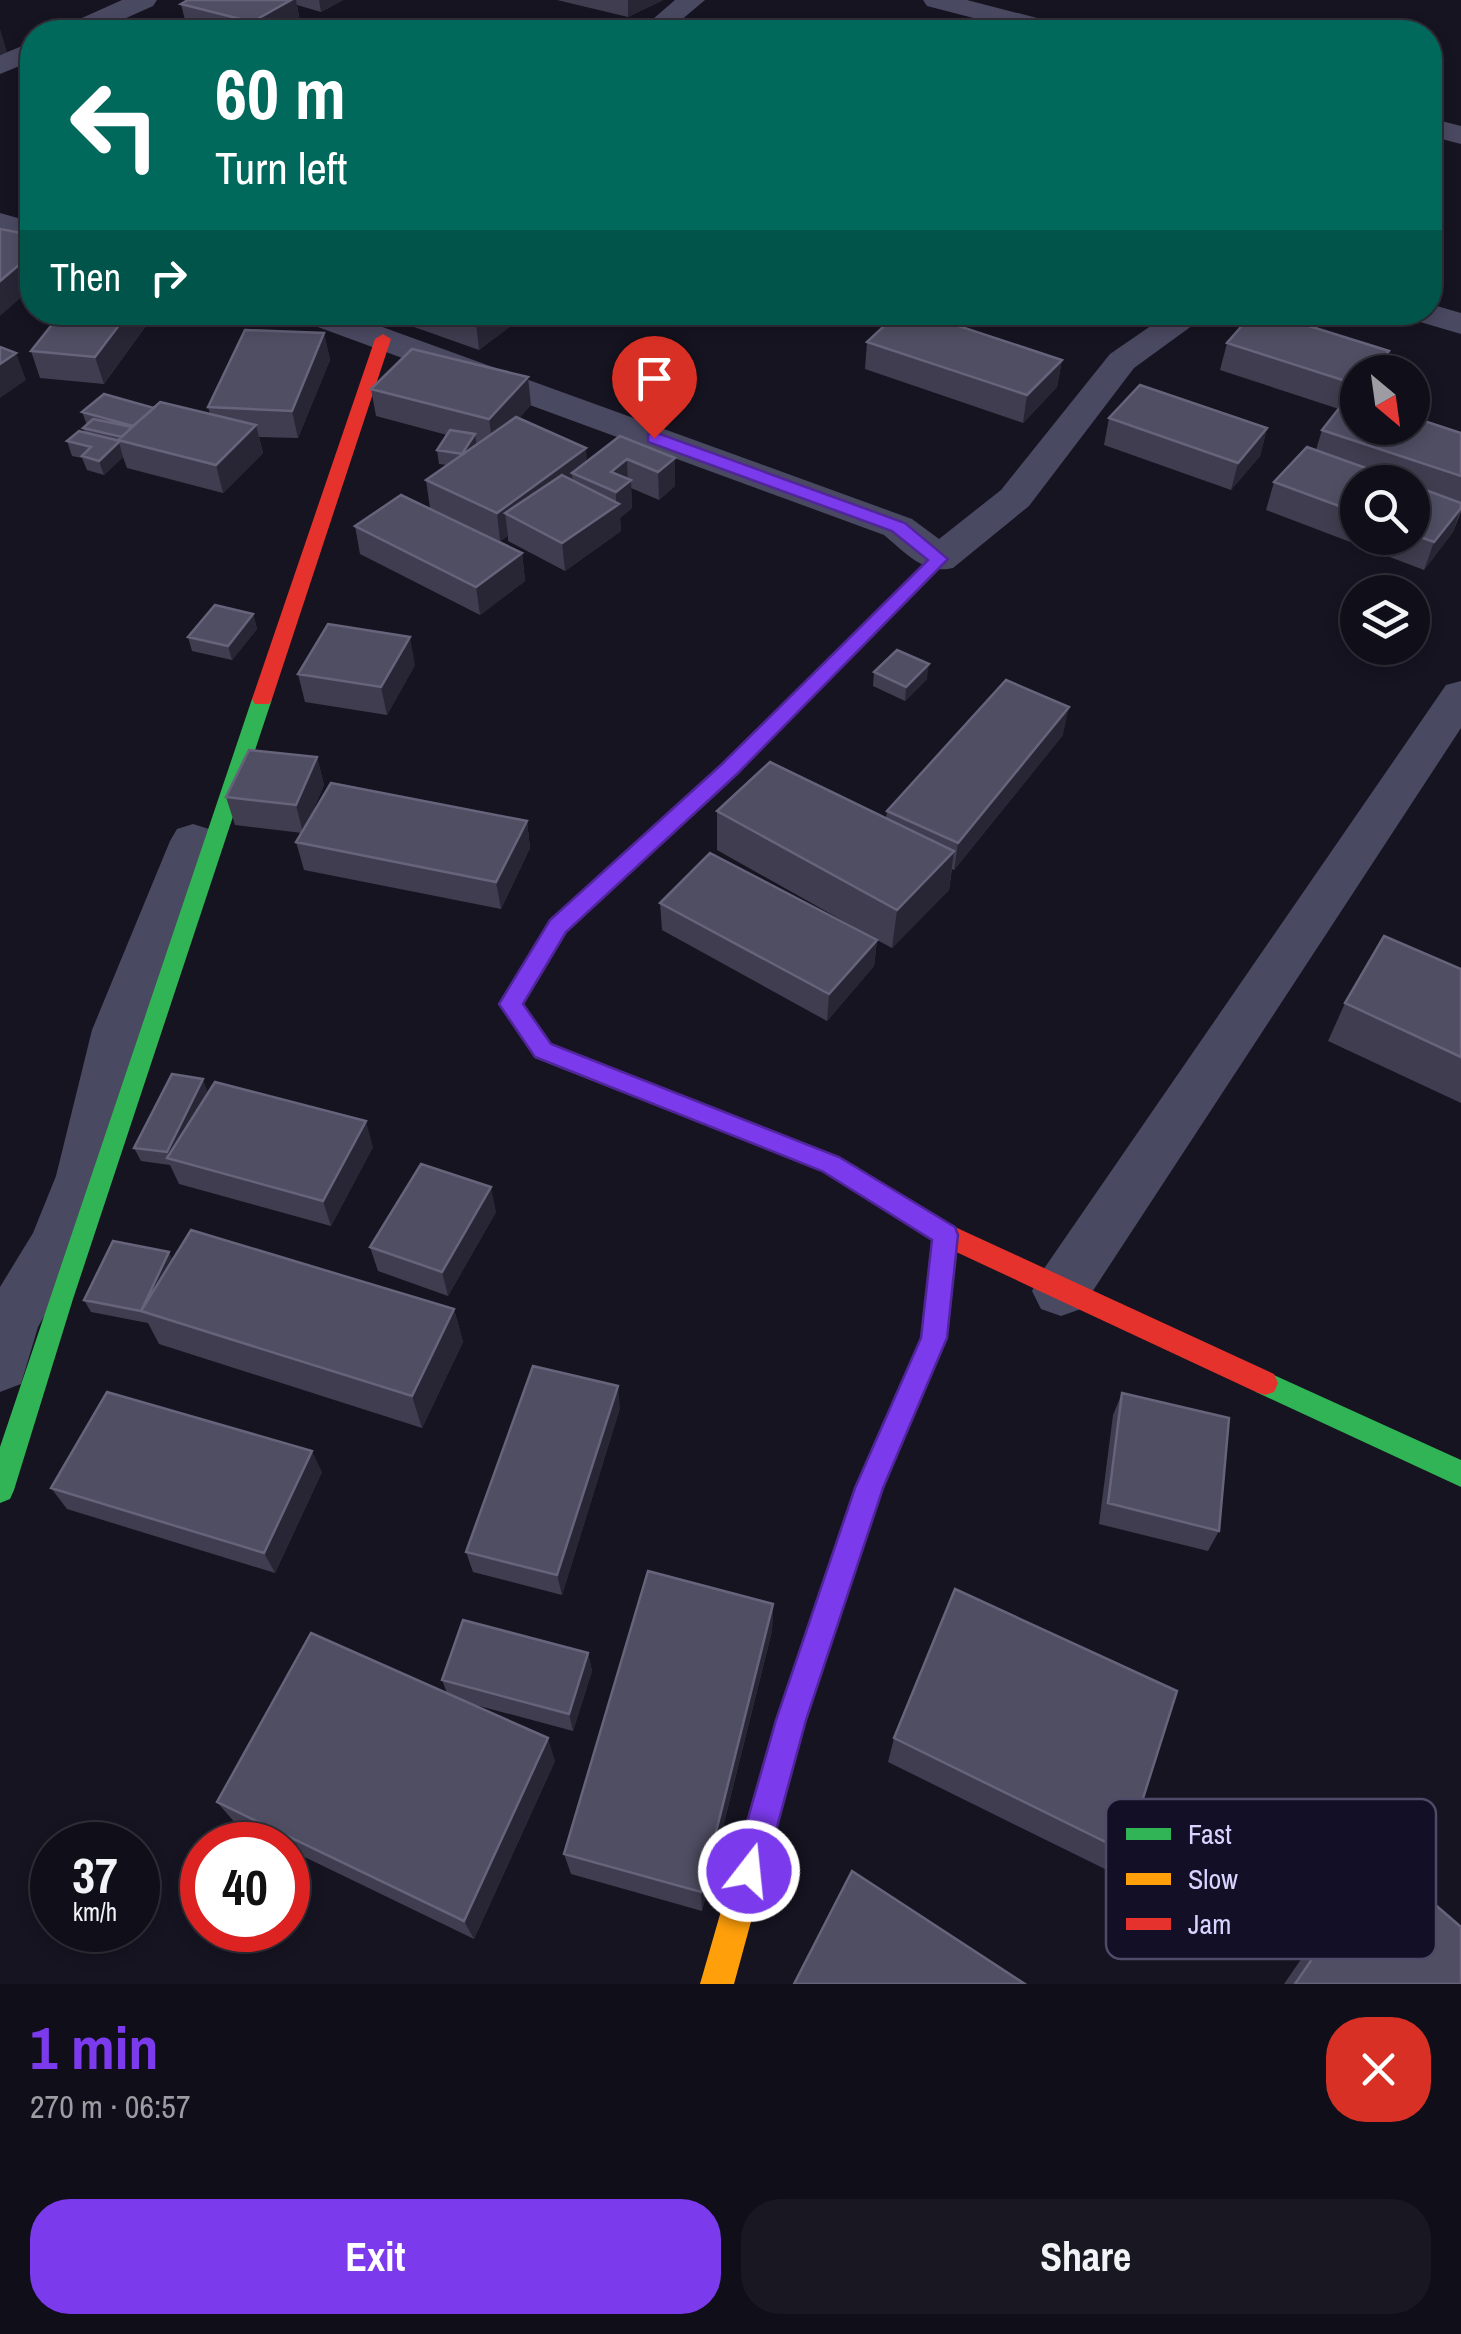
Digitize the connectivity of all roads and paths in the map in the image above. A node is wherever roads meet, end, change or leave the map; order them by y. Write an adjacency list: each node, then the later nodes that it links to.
1 (144, 0): 5 (street)
2 (692, 0): 6 (street)
3 (936, 0): 7 (street)
4 (1057, 0): 8 (street)
5 (100, 20)
6 (667, 20)
7 (1011, 20)
8 (1031, 20)
9 (345, 325): 11 (street)
10 (1174, 325): 12 (street)
11 (388, 340): 12 (street); 16 (street); 18 (street)
12 (938, 559): 14 (street)
13 (1461, 695): 15 (street)
14 (946, 1235): 15 (street); 19 (street)
15 (1061, 1291): 17 (street)
16 (4, 1336)
17 (1461, 1474)
18 (0, 1490)
19 (717, 1984)

